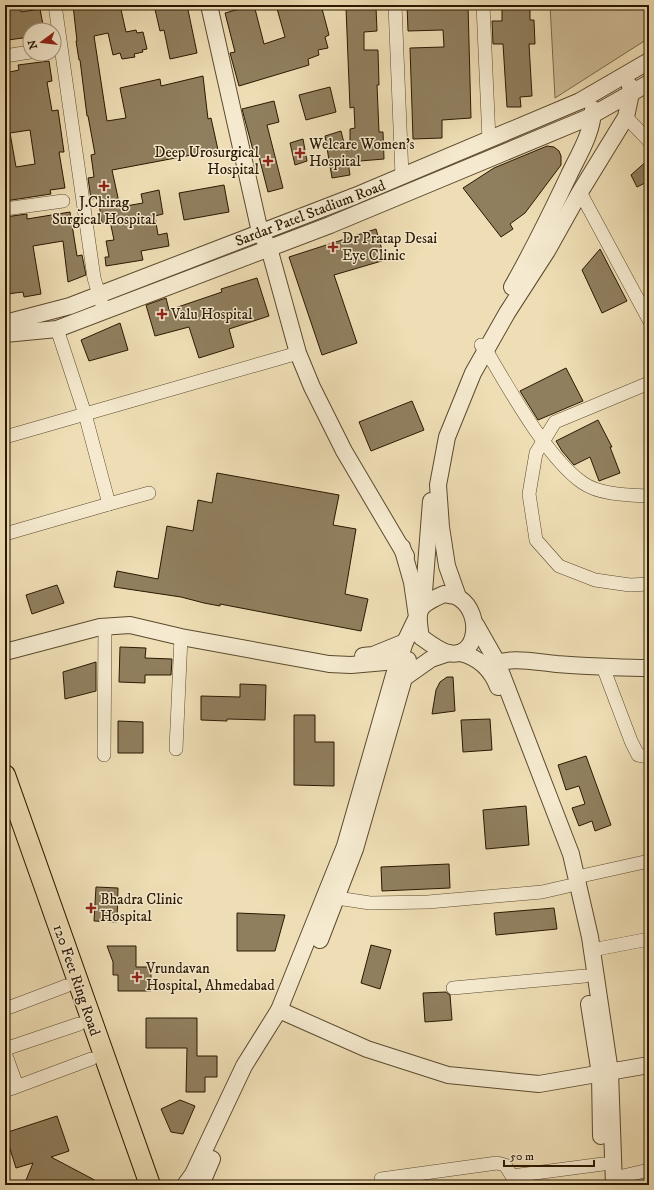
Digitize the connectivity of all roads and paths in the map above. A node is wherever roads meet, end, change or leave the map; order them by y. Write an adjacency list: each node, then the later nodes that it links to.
1 (55, 5): 5 (street)
2 (209, 5): 24 (street)
3 (395, 5): 20 (street)
4 (483, 5): 17 (street)
5 (56, 22)
6 (22, 53): 7 (street)
7 (5, 56)
8 (649, 61): 10 (street, Sardar Patel Stadium Road)
9 (60, 62): 26 (street)
10 (628, 73): 12 (street, Sardar Patel Stadium Road); 13 (street)
11 (649, 83): 13 (street, Sardar Patel Stadium Road)
12 (593, 93): 14 (street); 17 (street, Sardar Patel Stadium Road)
13 (631, 93): 14 (street, Sardar Patel Stadium Road); 15 (street)
14 (593, 115): 16 (street, Sardar Patel Stadium Road); 19 (street)
15 (626, 117): 18 (street); 21 (street)
16 (569, 126): 19 (street); 25 (street, Sardar Patel Stadium Road)
17 (489, 140): 20 (street, Sardar Patel Stadium Road)
18 (649, 141)
19 (581, 150): 31 (street)
20 (402, 176): 24 (street, Sardar Patel Stadium Road)
21 (580, 192): 28 (street); 31 (street)
22 (63, 201): 23 (street)
23 (5, 209)
24 (260, 232): 25 (street); 26 (street, Sardar Patel Stadium Road)
25 (269, 248): 27 (street, Sardar Patel Stadium Road); 32 (street)
26 (98, 296): 27 (street); 30 (street, Sardar Patel Stadium Road)
27 (104, 311): 29 (street, Sardar Patel Stadium Road)
28 (649, 320)
29 (57, 329): 30 (street, Sardar Patel Stadium Road); 34 (street)
30 (5, 331)
31 (484, 347): 36 (street); 42 (street); 43 (street)
32 (298, 353): 34 (street); 43 (street)
33 (649, 383): 36 (street)
34 (84, 414): 35 (street); 39 (street)
35 (5, 437)
36 (543, 439): 38 (street); 41 (street)
37 (149, 493): 39 (street)
38 (649, 496)
39 (109, 504): 40 (street)
40 (5, 534)
41 (649, 584)
42 (458, 597): 43 (street); 44 (street)
43 (420, 611): 47 (street); 50 (street)
44 (476, 625): 50 (street); 53 (street)
45 (105, 627): 46 (street); 49 (street); 57 (street)
46 (181, 637): 52 (street); 56 (street)
47 (405, 642): 48 (street); 52 (street)
48 (5, 644)
49 (5, 652)
50 (454, 653): 51 (street); 53 (street)
51 (431, 659): 52 (street); 63 (street)
52 (399, 660): 70 (street)
53 (492, 665): 54 (street); 62 (street)
54 (603, 666): 55 (street); 58 (street)
55 (649, 668)
56 (176, 749)
57 (104, 755)
58 (649, 758)
59 (5, 775): 84 (main road, 120 Feet Ring Road)
60 (5, 809): 67 (main road, 120 Feet Ring Road)
61 (649, 861): 62 (street)
62 (572, 881): 63 (street); 65 (street); 66 (street)
63 (337, 898): 70 (street)
64 (649, 939): 65 (street)
65 (592, 950): 76 (street)
66 (585, 976): 68 (street); 76 (street)
67 (66, 986): 69 (street); 71 (main road, 120 Feet Ring Road)
68 (453, 988)
69 (5, 1009)
70 (284, 1012): 76 (street); 85 (street); 86 (street)
71 (79, 1024): 72 (street); 74 (main road, 120 Feet Ring Road)
72 (5, 1049)
73 (5, 1053): 77 (street)
74 (92, 1059): 77 (street); 83 (main road, 120 Feet Ring Road)
75 (649, 1065): 76 (street)
76 (605, 1073): 78 (street); 82 (street)
77 (11, 1088)
78 (603, 1164): 81 (street); 82 (street)
79 (649, 1170): 82 (street)
80 (381, 1179): 81 (street)
81 (511, 1180)
82 (611, 1183)
83 (136, 1185)
84 (150, 1185)
85 (185, 1185)
86 (202, 1185)

